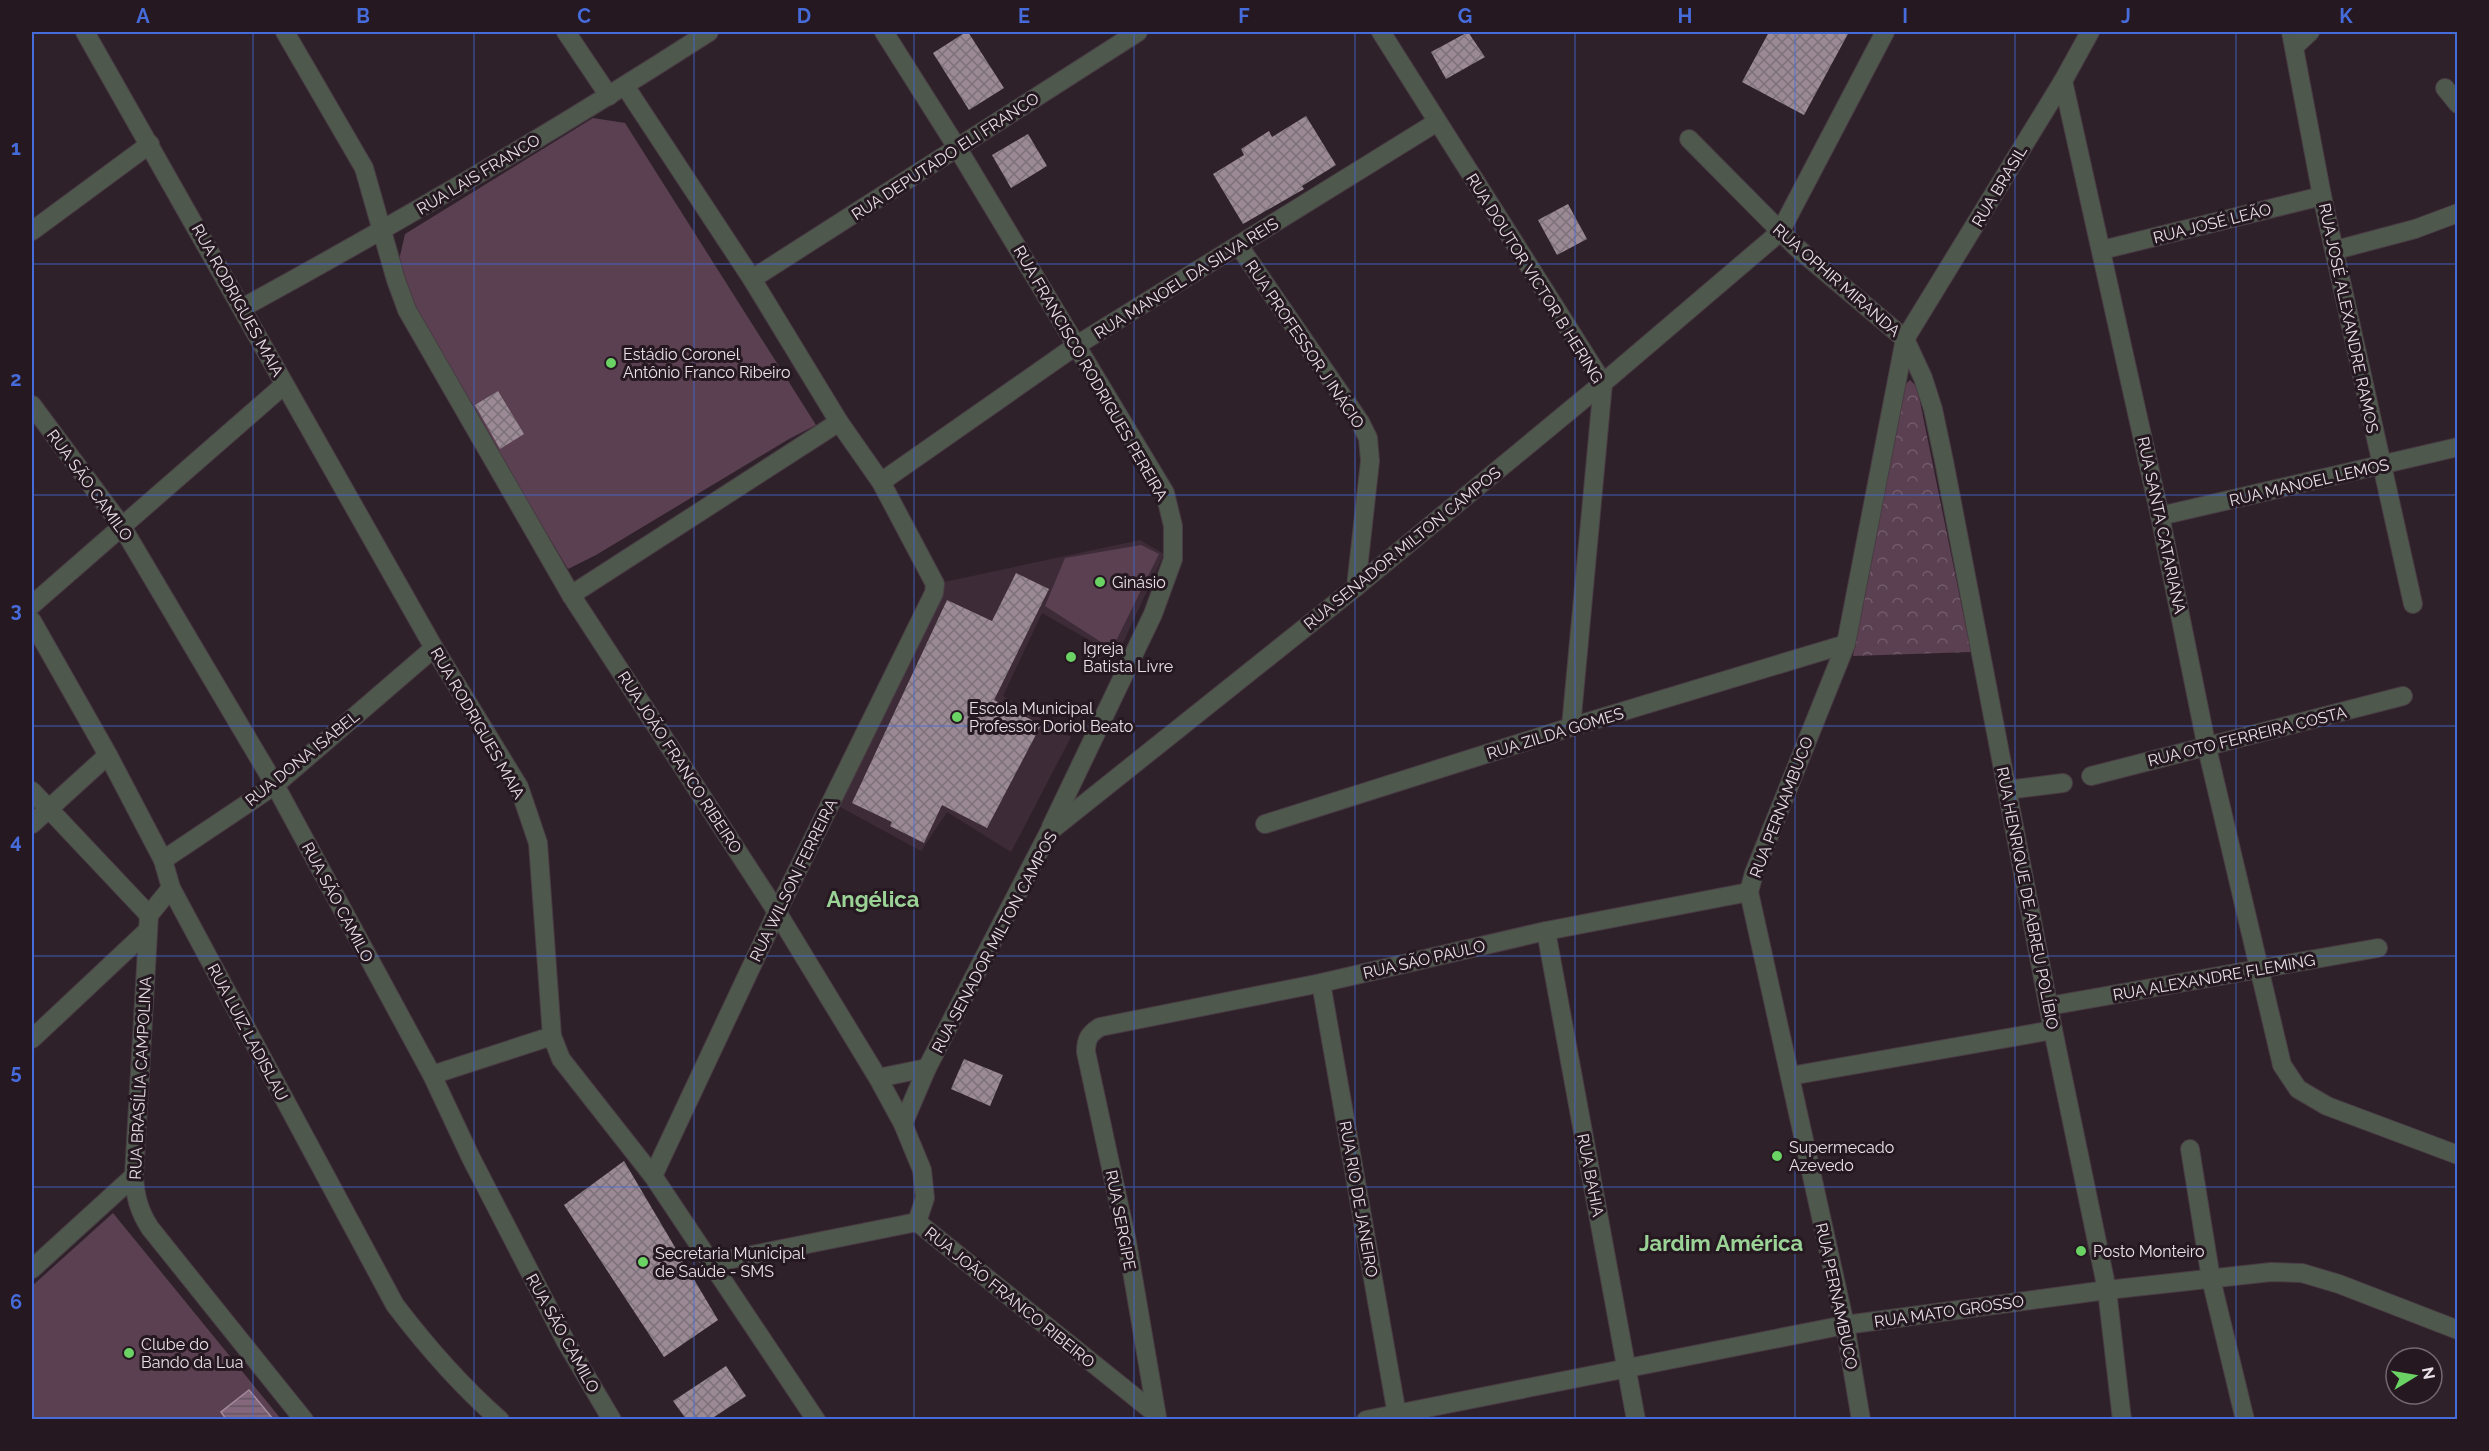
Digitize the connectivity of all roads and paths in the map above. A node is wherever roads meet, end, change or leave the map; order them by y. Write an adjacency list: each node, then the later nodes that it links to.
1 (85, 32): 19 (street, RUA RODRIGUES MAIA)
2 (285, 32): 24 (street, RUA JOÃO FRANCO RIBEIRO)
3 (566, 32): 15 (street)
4 (709, 32): 13 (street, RUA LAIS FRANCO)
5 (884, 32): 20 (street, RUA FRANCISCO RODRIGUES PEREIRA)
6 (1138, 32): 20 (street, RUA DEPUTADO ELI FRANCO)
7 (1381, 32): 17 (street, RUA DOUTOR VICTOR B HERING)
8 (1885, 32): 25 (street, RUA SENADOR MILTON CAMPOS)
9 (2090, 32): 12 (street, RUA BRASIL)
10 (2310, 32): 11 (street)
11 (2293, 39): 21 (street, RUA JOSÉ ALEXANDRE RAMOS)
12 (2063, 81): 27 (street, RUA SANTA CATARIANA); 31 (street, RUA BRASIL)
13 (625, 86): 15 (street, RUA LAIS FRANCO); 29 (street)
14 (2445, 88): 16 (street)
15 (609, 96): 24 (street, RUA LAIS FRANCO)
16 (2457, 104)
17 (1437, 122): 26 (street, RUA MANOEL DA SILVA REIS); 34 (street, RUA DOUTOR VICTOR B HERING)
18 (1689, 139): 25 (street, RUA OPHIR MIRANDA)
19 (150, 144): 23 (street); 30 (street, RUA RODRIGUES MAIA)
20 (958, 149): 29 (street, RUA DEPUTADO ELI FRANCO); 32 (street, RUA FRANCISCO RODRIGUES PEREIRA)
21 (2322, 196): 27 (street, RUA JOSÉ LEÃO); 28 (street, RUA JOSÉ ALEXANDRE RAMOS)
22 (2457, 213): 28 (street)
23 (32, 231)
24 (383, 231): 30 (street, RUA LAIS FRANCO); 44 (street, RUA JOÃO FRANCO RIBEIRO)
25 (1780, 232): 31 (street, RUA OPHIR MIRANDA); 34 (street, RUA SENADOR MILTON CAMPOS)
26 (1239, 246): 32 (street, RUA MANOEL DA SILVA REIS); 43 (street, RUA PROFESSOR J INÁCIO)
27 (2102, 249): 41 (street, RUA SANTA CATARIANA)
28 (2336, 250): 39 (street, RUA JOSÉ ALEXANDRE RAMOS)
29 (752, 279): 37 (street)
30 (242, 308): 35 (street, RUA RODRIGUES MAIA)
31 (1905, 339): 33 (street, RUA OPHIR MIRANDA); 48 (street, RUA PERNAMBUCO)
32 (1077, 345): 40 (street, RUA MANOEL DA SILVA REIS); 62 (street, RUA FRANCISCO RODRIGUES PEREIRA)
33 (1923, 378): 57 (street, RUA HENRIQUE DE ABREU POLÍBIO)
34 (1603, 383): 43 (street, RUA SENADOR MILTON CAMPOS); 51 (street, RUA DOUTOR VICTOR B HERING)
35 (284, 385): 42 (street); 49 (street, RUA RODRIGUES MAIA)
36 (32, 405): 42 (street, RUA SÃO CAMILO)
37 (839, 422): 40 (street); 44 (street)
38 (2457, 447): 39 (street, RUA MANOEL LEMOS)
39 (2381, 466): 41 (street, RUA MANOEL LEMOS); 45 (street, RUA JOSÉ ALEXANDRE RAMOS)
40 (881, 482): 66 (street, RUA WILSON FERREIRA)
41 (2160, 516): 52 (street, RUA SANTA CATARIANA)
42 (121, 525): 46 (street); 56 (street, RUA SÃO CAMILO)
43 (1356, 587): 62 (street, RUA SENADOR MILTON CAMPOS)
44 (571, 595): 66 (street, RUA JOÃO FRANCO RIBEIRO)
45 (2413, 604)
46 (32, 605)
47 (32, 621): 53 (street, RUA LUIZ LADISLAU)
48 (1846, 644): 51 (street, RUA ZILDA GOMES); 65 (street, RUA PERNAMBUCO)
49 (434, 648): 56 (street, RUA DONA ISABEL); 75 (street, RUA RODRIGUES MAIA)
50 (2403, 696): 52 (street, RUA OTO FERREIRA COSTA)
51 (1571, 727): 61 (street, RUA ZILDA GOMES)
52 (2207, 748): 54 (street, RUA OTO FERREIRA COSTA); 70 (street, RUA SANTA CATARIANA)
53 (108, 755): 59 (street); 63 (street, RUA LUIZ LADISLAU)
54 (2091, 776)
55 (2062, 783): 57 (street)
56 (275, 784): 63 (street, RUA DONA ISABEL); 78 (street, RUA SÃO CAMILO)
57 (2007, 790): 72 (street, RUA HENRIQUE DE ABREU POLÍBIO)
58 (32, 791): 59 (street)
59 (48, 809): 60 (street); 67 (street)
60 (32, 824)
61 (1264, 824)
62 (1049, 832): 77 (street, RUA SENADOR MILTON CAMPOS)
63 (163, 860): 64 (street, RUA LUIZ LADISLAU)
64 (171, 888): 67 (street); 97 (street, RUA LUIZ LADISLAU)
65 (1749, 892): 68 (street, RUA SÃO PAULO); 79 (street, RUA PERNAMBUCO)
66 (777, 912): 80 (street, RUA JOÃO FRANCO RIBEIRO); 85 (street, RUA WILSON FERREIRA)
67 (148, 923): 76 (street); 84 (street, RUA BRASÍLIA CAMPOLINA)
68 (1546, 931): 71 (street, RUA SÃO PAULO); 93 (street, RUA BAHIA)
69 (2378, 948): 70 (street, RUA ALEXANDRE FLEMING)
70 (2258, 970): 72 (street, RUA ALEXANDRE FLEMING); 83 (street, RUA SANTA CATARIANA)
71 (1321, 983): 73 (street, RUA SÃO PAULO); 94 (street, RUA RIO DE JANEIRO)
72 (2049, 1006): 74 (street, RUA HENRIQUE DE ABREU POLÍBIO)
73 (1100, 1027): 95 (street, RUA SERGIPE)
74 (2053, 1030): 79 (street); 90 (street, RUA HENRIQUE DE ABREU POLÍBIO)
75 (552, 1036): 78 (street); 85 (street, RUA RODRIGUES MAIA)
76 (32, 1039)
77 (927, 1068): 80 (street, RUA SENADOR MILTON CAMPOS); 81 (street, RUA SENADOR MILTON CAMPOS)
78 (432, 1075): 98 (street, RUA SÃO CAMILO)
79 (1790, 1076): 91 (street, RUA PERNAMBUCO)
80 (879, 1078): 81 (street, RUA JOÃO FRANCO RIBEIRO)
81 (903, 1124): 86 (street, RUA JOÃO FRANCO RIBEIRO)
82 (2190, 1149): 89 (street)
83 (2457, 1155)
84 (134, 1176): 88 (street); 96 (street, RUA BRASÍLIA CAMPOLINA)
85 (653, 1176): 87 (street, RUA RODRIGUES MAIA)
86 (917, 1222): 87 (street); 95 (street, RUA JOÃO FRANCO RIBEIRO)
87 (712, 1263): 99 (street, RUA RODRIGUES MAIA)
88 (32, 1269)
89 (2211, 1279): 90 (street, RUA MATO GROSSO); 92 (street, RUA MATO GROSSO); 104 (street)
90 (2107, 1290): 91 (street, RUA MATO GROSSO); 103 (street, RUA HENRIQUE DE ABREU POLÍBIO)
91 (1845, 1325): 93 (street, RUA MATO GROSSO); 102 (street, RUA PERNAMBUCO)
92 (2457, 1330)
93 (1627, 1367): 94 (street, RUA MATO GROSSO); 101 (street, RUA BAHIA)
94 (1397, 1414): 100 (street, RUA MATO GROSSO)
95 (1156, 1417)
96 (304, 1419)
97 (500, 1419)
98 (612, 1419)
99 (816, 1419)
100 (1366, 1419)
101 (1636, 1419)
102 (1861, 1419)
103 (2121, 1419)
104 (2245, 1419)

